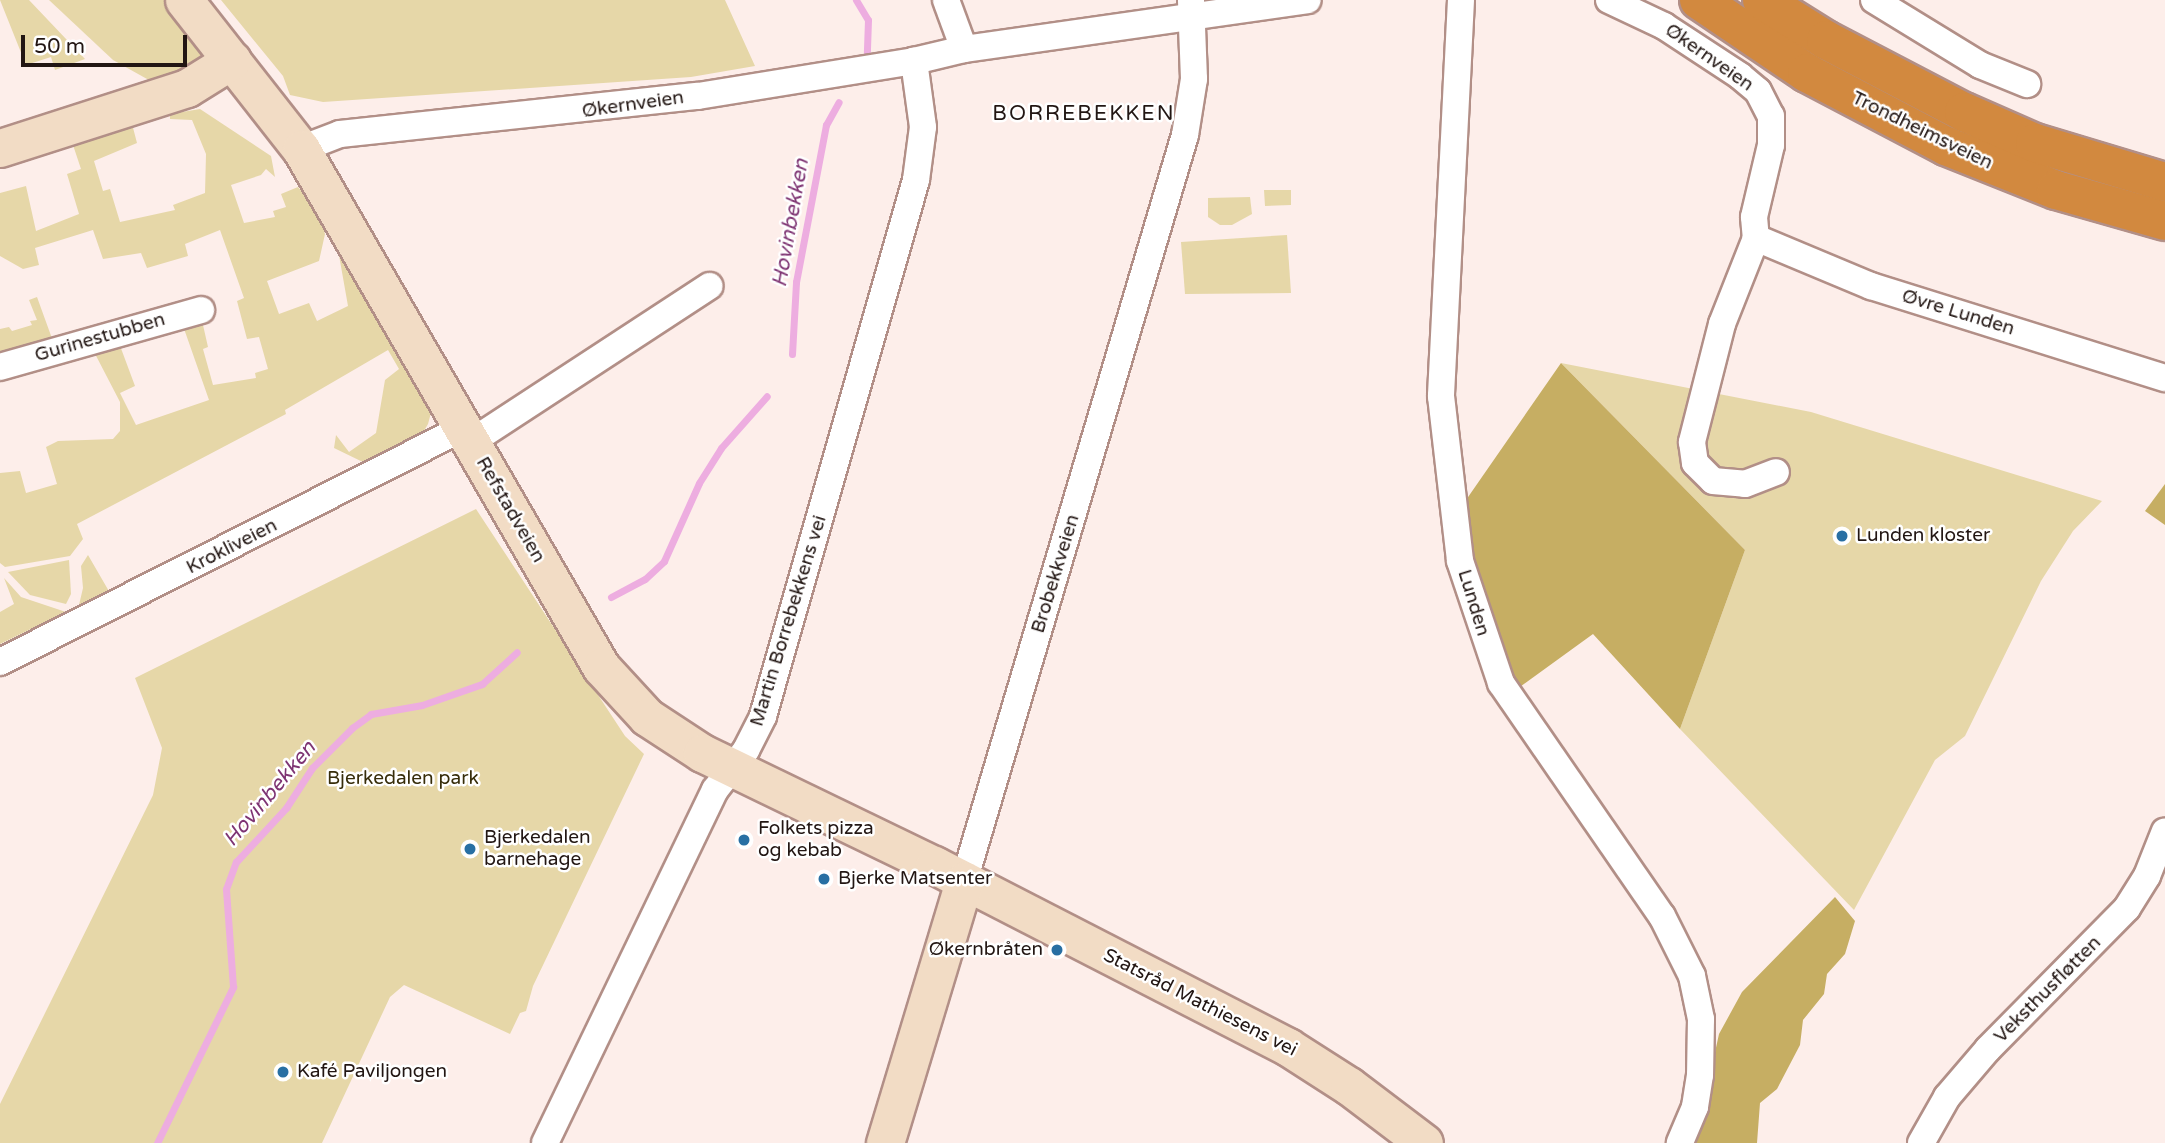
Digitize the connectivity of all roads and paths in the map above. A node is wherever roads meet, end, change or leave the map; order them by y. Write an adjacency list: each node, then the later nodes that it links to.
1 (184, 0): 12 (street, Refstadveien)
2 (946, 0): 11 (street)
3 (1308, 0): 9 (street, Økernveien)
4 (1461, 0): 33 (street, Lunden)
5 (1609, 0): 19 (street, Økernveien)
6 (1699, 0): 18 (highway, Trondheimsveien)
7 (1762, 0): 17 (highway, Trondheimsveien)
8 (1874, 0): 10 (street)
9 (1193, 7): 11 (street, Økernveien); 29 (street, Brobekkveien)
10 (1904, 7): 14 (street)
11 (964, 49): 13 (street, Økernveien)
12 (232, 60): 15 (street); 16 (street, Refstadveien)
13 (914, 61): 16 (street, Økernveien); 27 (street, Martin Borrebekkens vei)
14 (2027, 84)
15 (0, 148)
16 (301, 149): 24 (street, Refstadveien)
17 (2165, 182)
18 (2165, 221)
19 (1756, 238): 23 (street, Øvre Lunden); 25 (street)
20 (709, 286): 24 (street, Krokliveien)
21 (201, 310): 22 (street, Gurinestubben)
22 (0, 367)
23 (2165, 378)
24 (467, 435): 26 (street, Krokliveien); 27 (street, Refstadveien)
25 (1776, 472)
26 (0, 662)
27 (732, 768): 29 (street, Refstadveien); 30 (street, Martin Borrebekkens vei)
28 (2165, 831): 34 (street, Veksthusfløtten)
29 (964, 881): 31 (street, Brobekkveien); 32 (street, Statsråd Mathiesens vei)
30 (545, 1143)
31 (885, 1143)
32 (1424, 1143)
33 (1680, 1143)
34 (1921, 1143)

